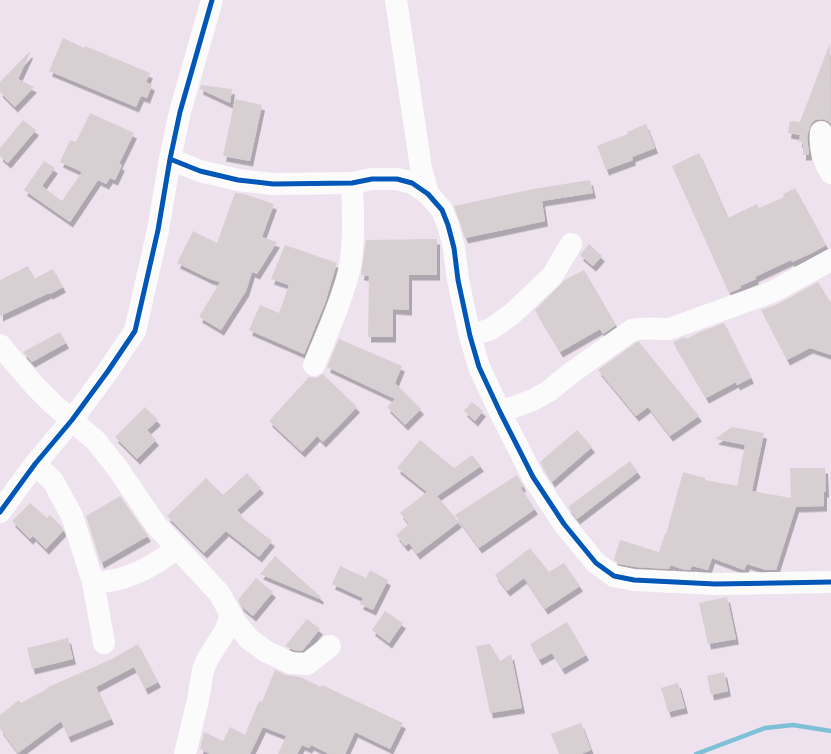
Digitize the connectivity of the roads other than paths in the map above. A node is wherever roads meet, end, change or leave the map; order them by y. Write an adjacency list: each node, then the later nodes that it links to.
1 (212, 0): 4 (street)
2 (396, 0): 7 (street)
3 (821, 132): 5 (street)
4 (170, 160): 6 (street); 14 (street)
5 (831, 173)
6 (352, 183): 7 (street); 12 (street)
7 (428, 194): 10 (street)
8 (572, 244): 10 (street)
9 (831, 260): 13 (street)
10 (470, 336): 13 (street)
11 (0, 345): 14 (street)
12 (314, 365)
13 (500, 412): 19 (street)
14 (72, 420): 15 (street); 17 (street)
15 (35, 464): 16 (street); 18 (street)
16 (0, 512)
17 (176, 548): 18 (street); 20 (street)
18 (93, 582): 21 (street)
19 (831, 582)
20 (231, 614): 22 (street); 23 (street)
21 (104, 643)
22 (330, 646)
23 (185, 754)

